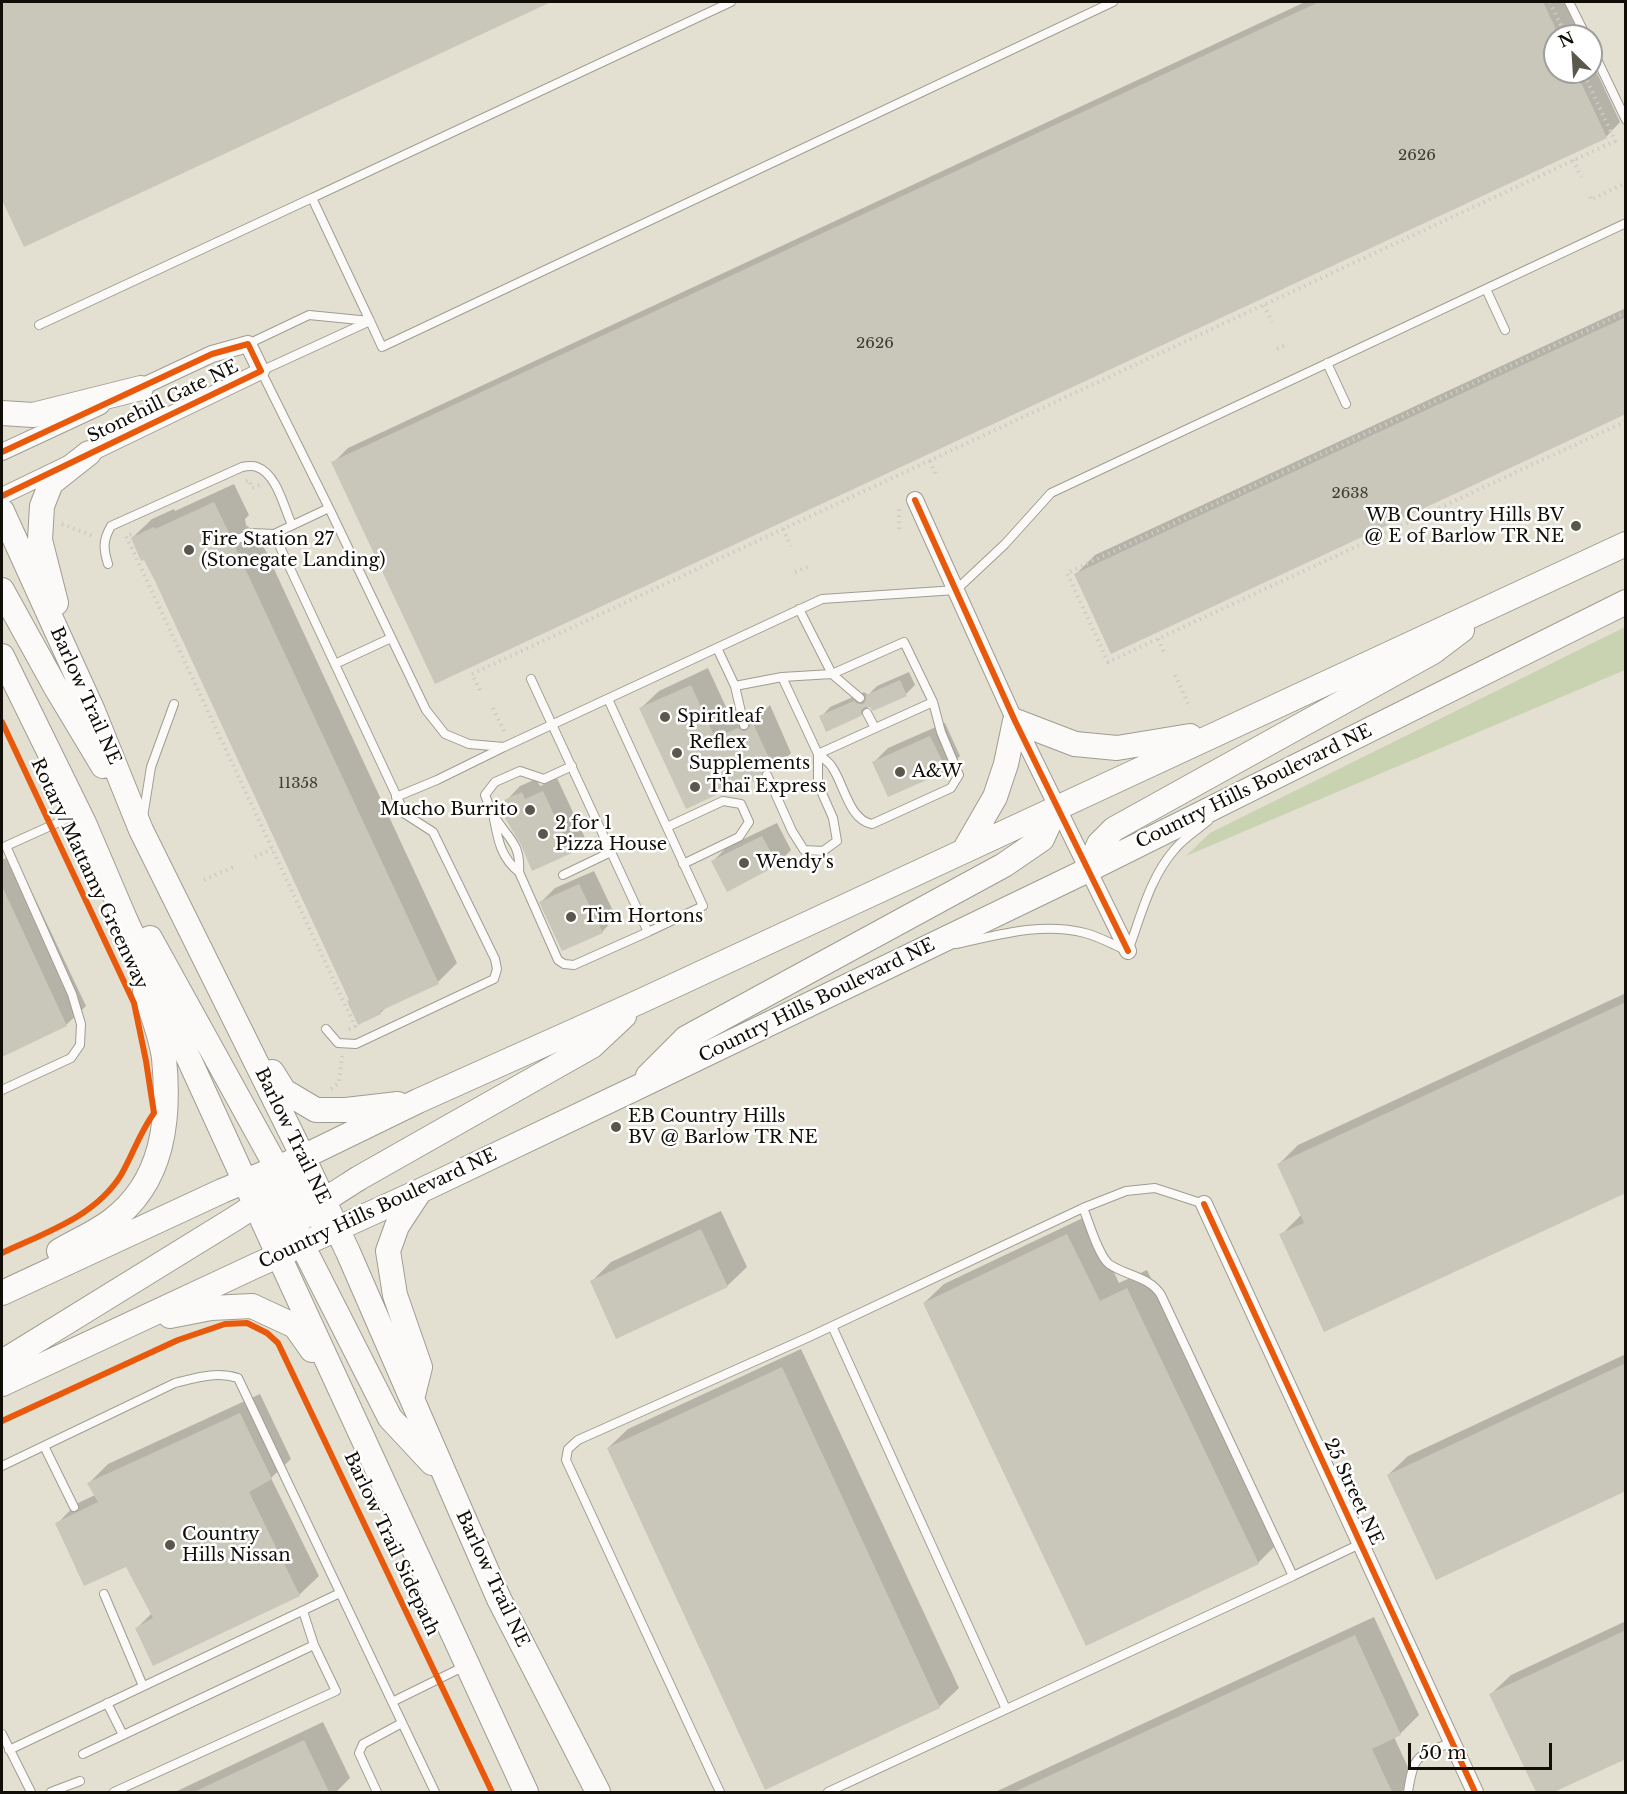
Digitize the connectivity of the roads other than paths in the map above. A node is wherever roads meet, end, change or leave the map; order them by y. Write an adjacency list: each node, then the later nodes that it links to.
1 (731, 2): 7 (lane)
2 (1113, 2): 10 (lane)
3 (1569, 2): 4 (lane)
4 (1580, 24)
5 (1603, 72): 6 (lane)
6 (1626, 120)
7 (312, 198): 10 (lane); 11 (lane)
8 (1626, 223): 9 (lane)
9 (1486, 289): 12 (lane); 14 (lane)
10 (370, 321): 13 (lane); 15 (lane)
11 (39, 326)
12 (1505, 330)
13 (248, 344): 15 (street, Stonehill Gate NE); 16 (street, Stonehill Gate NE)
14 (1327, 363): 17 (lane); 31 (lane)
15 (261, 371): 20 (street, Stonehill Gate NE); 23 (lane)
16 (141, 387): 18 (main road); 19 (street, Stonehill Gate NE)
17 (1346, 404)
18 (2, 413)
19 (2, 452)
20 (89, 453): 21 (street, Stonehill Gate NE); 38 (main road)
21 (2, 496)
22 (915, 500): 31 (street)
23 (329, 508): 25 (lane); 35 (lane)
24 (2, 512): 38 (main road, Barlow Trail NE)
25 (292, 525): 26 (lane); 29 (lane)
26 (274, 534): 27 (lane); 39 (lane)
27 (233, 541)
28 (1626, 544): 33 (main road)
29 (108, 564)
30 (2, 590): 64 (main road)
31 (956, 590): 34 (lane); 49 (street)
32 (1626, 602): 58 (main road, Country Hills Boulevard NE)
33 (1498, 603): 53 (main road); 70 (main road)
34 (799, 609): 36 (lane); 40 (lane)
35 (392, 638): 39 (lane); 54 (lane)
36 (717, 648): 43 (lane); 45 (lane)
37 (2, 656): 62 (main road)
38 (69, 658): 64 (main road, Barlow Trail NE)
39 (335, 664): 59 (lane)
40 (832, 674): 41 (lane); 44 (lane); 46 (lane)
41 (782, 677): 43 (lane); 55 (lane)
42 (531, 679): 50 (lane)
43 (735, 686): 51 (lane)
44 (860, 698)
45 (608, 699): 50 (lane); 63 (lane)
46 (933, 702): 52 (lane); 55 (lane)
47 (174, 704): 64 (lane)
48 (867, 713): 52 (lane)
49 (1015, 721): 53 (main road); 60 (street); 67 (main road)
50 (552, 724): 54 (lane); 56 (lane)
51 (744, 725)
52 (875, 728): 55 (lane)
53 (1219, 732): 60 (main road)
54 (504, 747): 59 (lane)
55 (818, 754): 57 (lane)
56 (572, 766): 61 (lane); 68 (lane)
57 (767, 775)
58 (1241, 794): 70 (main road, Country Hills Boulevard NE); 75 (lane)
59 (396, 797): 79 (lane)
60 (1058, 806): 67 (main road); 70 (street); 80 (main road)
61 (494, 816): 71 (lane); 71 (lane)
62 (82, 817): 66 (lane); 73 (main road); 84 (main road)
63 (667, 827): 69 (lane); 69 (lane)
64 (141, 830): 78 (main road, Barlow Trail NE)
65 (2, 836): 66 (lane)
66 (4, 848): 81 (lane)
67 (964, 849): 77 (main road)
68 (611, 852): 72 (lane); 74 (lane)
69 (683, 864): 74 (lane)
70 (1088, 870): 75 (street); 76 (main road, Country Hills Boulevard NE)
71 (519, 872): 74 (lane)
72 (563, 875)
73 (125, 919): 85 (main road); 93 (main road)
74 (648, 932)
75 (1128, 951): 76 (lane)
76 (917, 953): 80 (main road, Country Hills Boulevard NE)
77 (641, 1001): 82 (main road); 90 (main road)
78 (229, 1007): 82 (main road); 83 (main road, Barlow Trail NE)
79 (326, 1029)
80 (636, 1088): 86 (main road, Country Hills Boulevard NE)
81 (2, 1090)
82 (418, 1101): 83 (main road)
83 (303, 1157): 84 (main road); 90 (main road, Barlow Trail NE)
84 (281, 1174): 85 (main road); 87 (main road); 90 (main road)
85 (246, 1181): 87 (main road); 94 (main road)
86 (420, 1191): 91 (main road, Country Hills Boulevard NE); 99 (main road)
87 (262, 1200): 90 (main road); 92 (main road); 97 (main road)
88 (1204, 1204): 89 (lane); 105 (street, 25 Street NE)
89 (1083, 1208): 96 (lane); 106 (lane)
90 (308, 1221): 91 (main road, Barlow Trail NE); 91 (main road, Country Hills Boulevard NE); 92 (main road, Country Hills Boulevard NE); 103 (main road)
91 (336, 1228): 99 (main road, Barlow Trail NE)
92 (279, 1255): 95 (main road, Country Hills Boulevard NE); 100 (main road)
93 (2, 1285)
94 (2, 1293)
95 (132, 1324): 98 (main road, Country Hills Boulevard NE); 100 (main road)
96 (832, 1326): 115 (lane); 132 (lane)
97 (2, 1362)
98 (2, 1384)
99 (412, 1399): 103 (main road, Barlow Trail NE)
100 (347, 1401): 111 (main road)
101 (44, 1446): 102 (lane); 104 (lane); 107 (lane)
102 (2, 1466)
103 (445, 1476): 131 (main road, Barlow Trail NE)
104 (74, 1507)
105 (1360, 1544): 106 (lane); 119 (street, 25 Street NE)
106 (1293, 1576): 115 (lane)
107 (340, 1593): 109 (lane); 113 (lane)
108 (104, 1594): 112 (lane)
109 (303, 1611): 110 (lane); 112 (lane)
110 (314, 1645): 118 (lane); 126 (lane)
111 (467, 1665): 113 (lane); 122 (main road)
112 (143, 1686): 114 (lane)
113 (392, 1702): 116 (lane)
114 (107, 1703): 118 (lane); 120 (lane)
115 (1006, 1709): 133 (lane)
116 (402, 1723): 127 (lane); 128 (lane)
117 (2, 1734): 120 (lane)
118 (123, 1735): 121 (lane)
119 (1452, 1742): 134 (lane); 135 (street, 25 Street NE)
120 (9, 1750): 124 (lane)
121 (83, 1754)
122 (509, 1756): 129 (main road); 130 (main road)
123 (80, 1781): 125 (lane)
124 (31, 1792)
125 (51, 1792)
126 (114, 1792)
127 (377, 1792)
128 (435, 1792)
129 (526, 1792)
130 (541, 1792)
131 (598, 1792)
132 (720, 1792)
133 (828, 1792)
134 (1408, 1792)
135 (1475, 1792)

